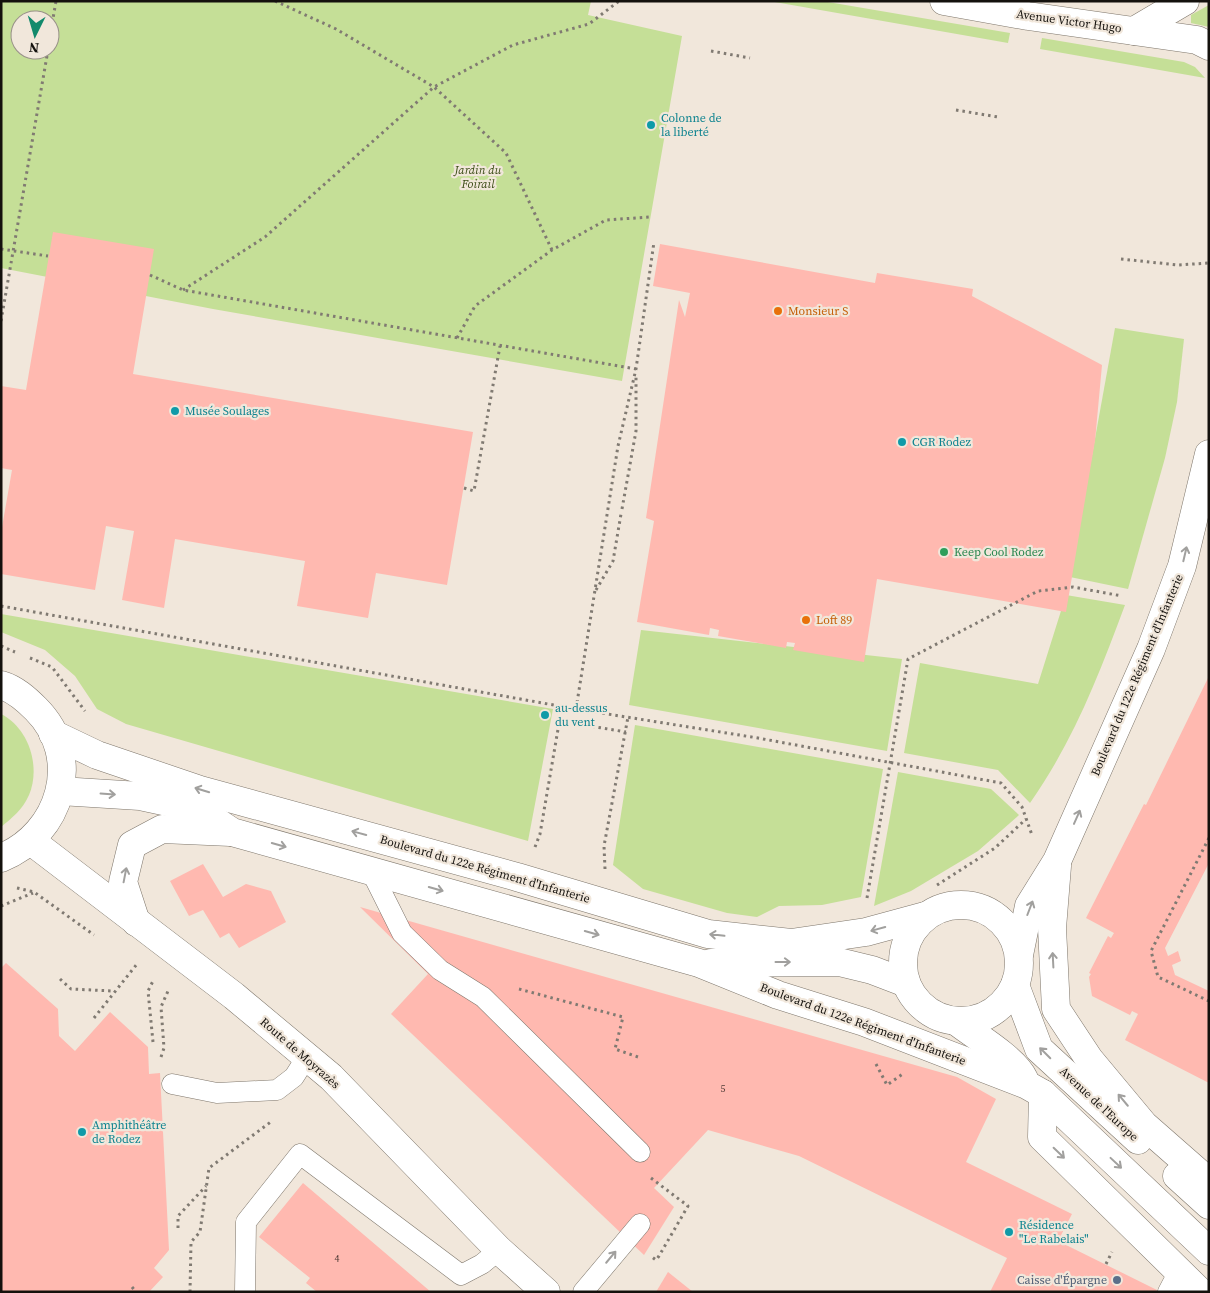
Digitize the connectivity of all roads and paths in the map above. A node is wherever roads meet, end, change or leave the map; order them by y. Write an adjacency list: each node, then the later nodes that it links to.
1 (275, 1): 10 (path)
2 (619, 1): 10 (path)
3 (944, 1): 5 (main road, Avenue Victor Hugo)
4 (1185, 1): 5 (main road, Avenue Victor Hugo)
5 (1134, 31): 6 (main road, Avenue Victor Hugo)
6 (1209, 46)
7 (712, 51): 8 (path)
8 (750, 58)
9 (46, 60): 17 (path)
10 (434, 87): 16 (path); 22 (path)
11 (956, 110): 12 (path)
12 (998, 117)
13 (650, 217): 16 (path)
14 (654, 242): 26 (path)
15 (1, 249): 17 (path)
16 (552, 250): 24 (path)
17 (13, 251): 18 (path); 23 (path)
18 (48, 256)
19 (1121, 259): 20 (path)
20 (1209, 263)
21 (150, 275): 22 (path)
22 (183, 290): 24 (path)
23 (1, 321)
24 (457, 338): 25 (path)
25 (500, 346): 26 (path); 28 (path)
26 (636, 369): 29 (path); 31 (path)
27 (1209, 454): 54 (main road, Boulevard du 122e Régiment d'Infanterie, one-way to 27)
28 (464, 488)
29 (622, 509)
30 (621, 514): 31 (path)
31 (594, 593): 39 (path)
32 (1122, 596): 45 (path)
33 (1, 606): 38 (path)
34 (1, 646): 35 (path)
35 (18, 653)
36 (27, 657): 41 (path)
37 (1, 685): 44 (main road)
38 (562, 706): 39 (path); 42 (path)
39 (576, 709): 40 (path)
40 (628, 717): 43 (path); 45 (path)
41 (90, 718)
42 (560, 721): 43 (path); 52 (path)
43 (626, 732): 56 (path)
44 (53, 734): 46 (main road); 61 (main road, Boulevard du 122e Régiment d'Infanterie, one-way to 44)
45 (892, 762): 47 (path); 61 (path)
46 (60, 790): 48 (main road, Boulevard du 122e Régiment d'Infanterie, one-way to 48); 51 (main road)
47 (1026, 819): 49 (path); 57 (path)
48 (232, 832): 55 (main road, Boulevard du 122e Régiment d'Infanterie, one-way to 55); 60 (main road, one-way to 48)
49 (1032, 836)
50 (1209, 838): 73 (path)
51 (31, 841): 53 (main road); 60 (main road, Route de Moyrazès)
52 (532, 854)
53 (1, 858)
54 (1058, 862): 63 (main road, Boulevard du 122e Régiment d'Infanterie, one-way to 54); 86 (main road, Boulevard du 122e Régiment d'Infanterie, one-way to 54)
55 (371, 871): 65 (main road, Boulevard du 122e Régiment d'Infanterie, one-way to 65); 85 (lane)
56 (605, 876)
57 (928, 890)
58 (1, 906): 62 (path)
59 (925, 916): 61 (main road, Boulevard du 122e Régiment d'Infanterie, one-way to 61); 63 (main road); 68 (main road)
60 (136, 922): 79 (main road, Route de Moyrazès)
61 (866, 932)
62 (97, 937)
63 (1019, 955): 69 (main road)
64 (128, 959): 72 (path)
65 (699, 963): 68 (main road, Boulevard du 122e Régiment d'Infanterie, one-way to 68); 83 (main road, Boulevard du 122e Régiment d'Infanterie)
66 (60, 979): 72 (path)
67 (154, 979): 76 (path)
68 (906, 983): 75 (main road)
69 (1016, 985): 75 (main road); 89 (main road, Avenue de l'Europe, one-way to 69)
70 (513, 988): 78 (path)
71 (168, 991): 77 (path)
72 (113, 992): 74 (path)
73 (1209, 1001)
74 (94, 1018)
75 (956, 1021): 83 (main road)
76 (152, 1042)
77 (164, 1048)
78 (638, 1057)
79 (306, 1058): 82 (lane); 92 (main road, Route de Moyrazès)
80 (874, 1059): 81 (path)
81 (904, 1073)
82 (172, 1084)
83 (1035, 1090): 93 (main road, one-way to 93); 95 (main road, one-way to 95)
84 (280, 1115): 87 (path)
85 (640, 1152)
86 (1209, 1182)
87 (206, 1186): 91 (path); 99 (path)
88 (662, 1188): 94 (path)
89 (1209, 1205)
90 (640, 1224): 102 (lane, one-way to 90)
91 (178, 1228)
92 (499, 1250): 100 (lane); 101 (main road, Route de Moyrazès)
93 (1209, 1251)
94 (658, 1256)
95 (1174, 1281): 97 (main road)
96 (132, 1287): 98 (path)
97 (1202, 1287)
98 (136, 1292)
99 (190, 1292)
100 (245, 1292)
101 (546, 1292)
102 (583, 1292)

